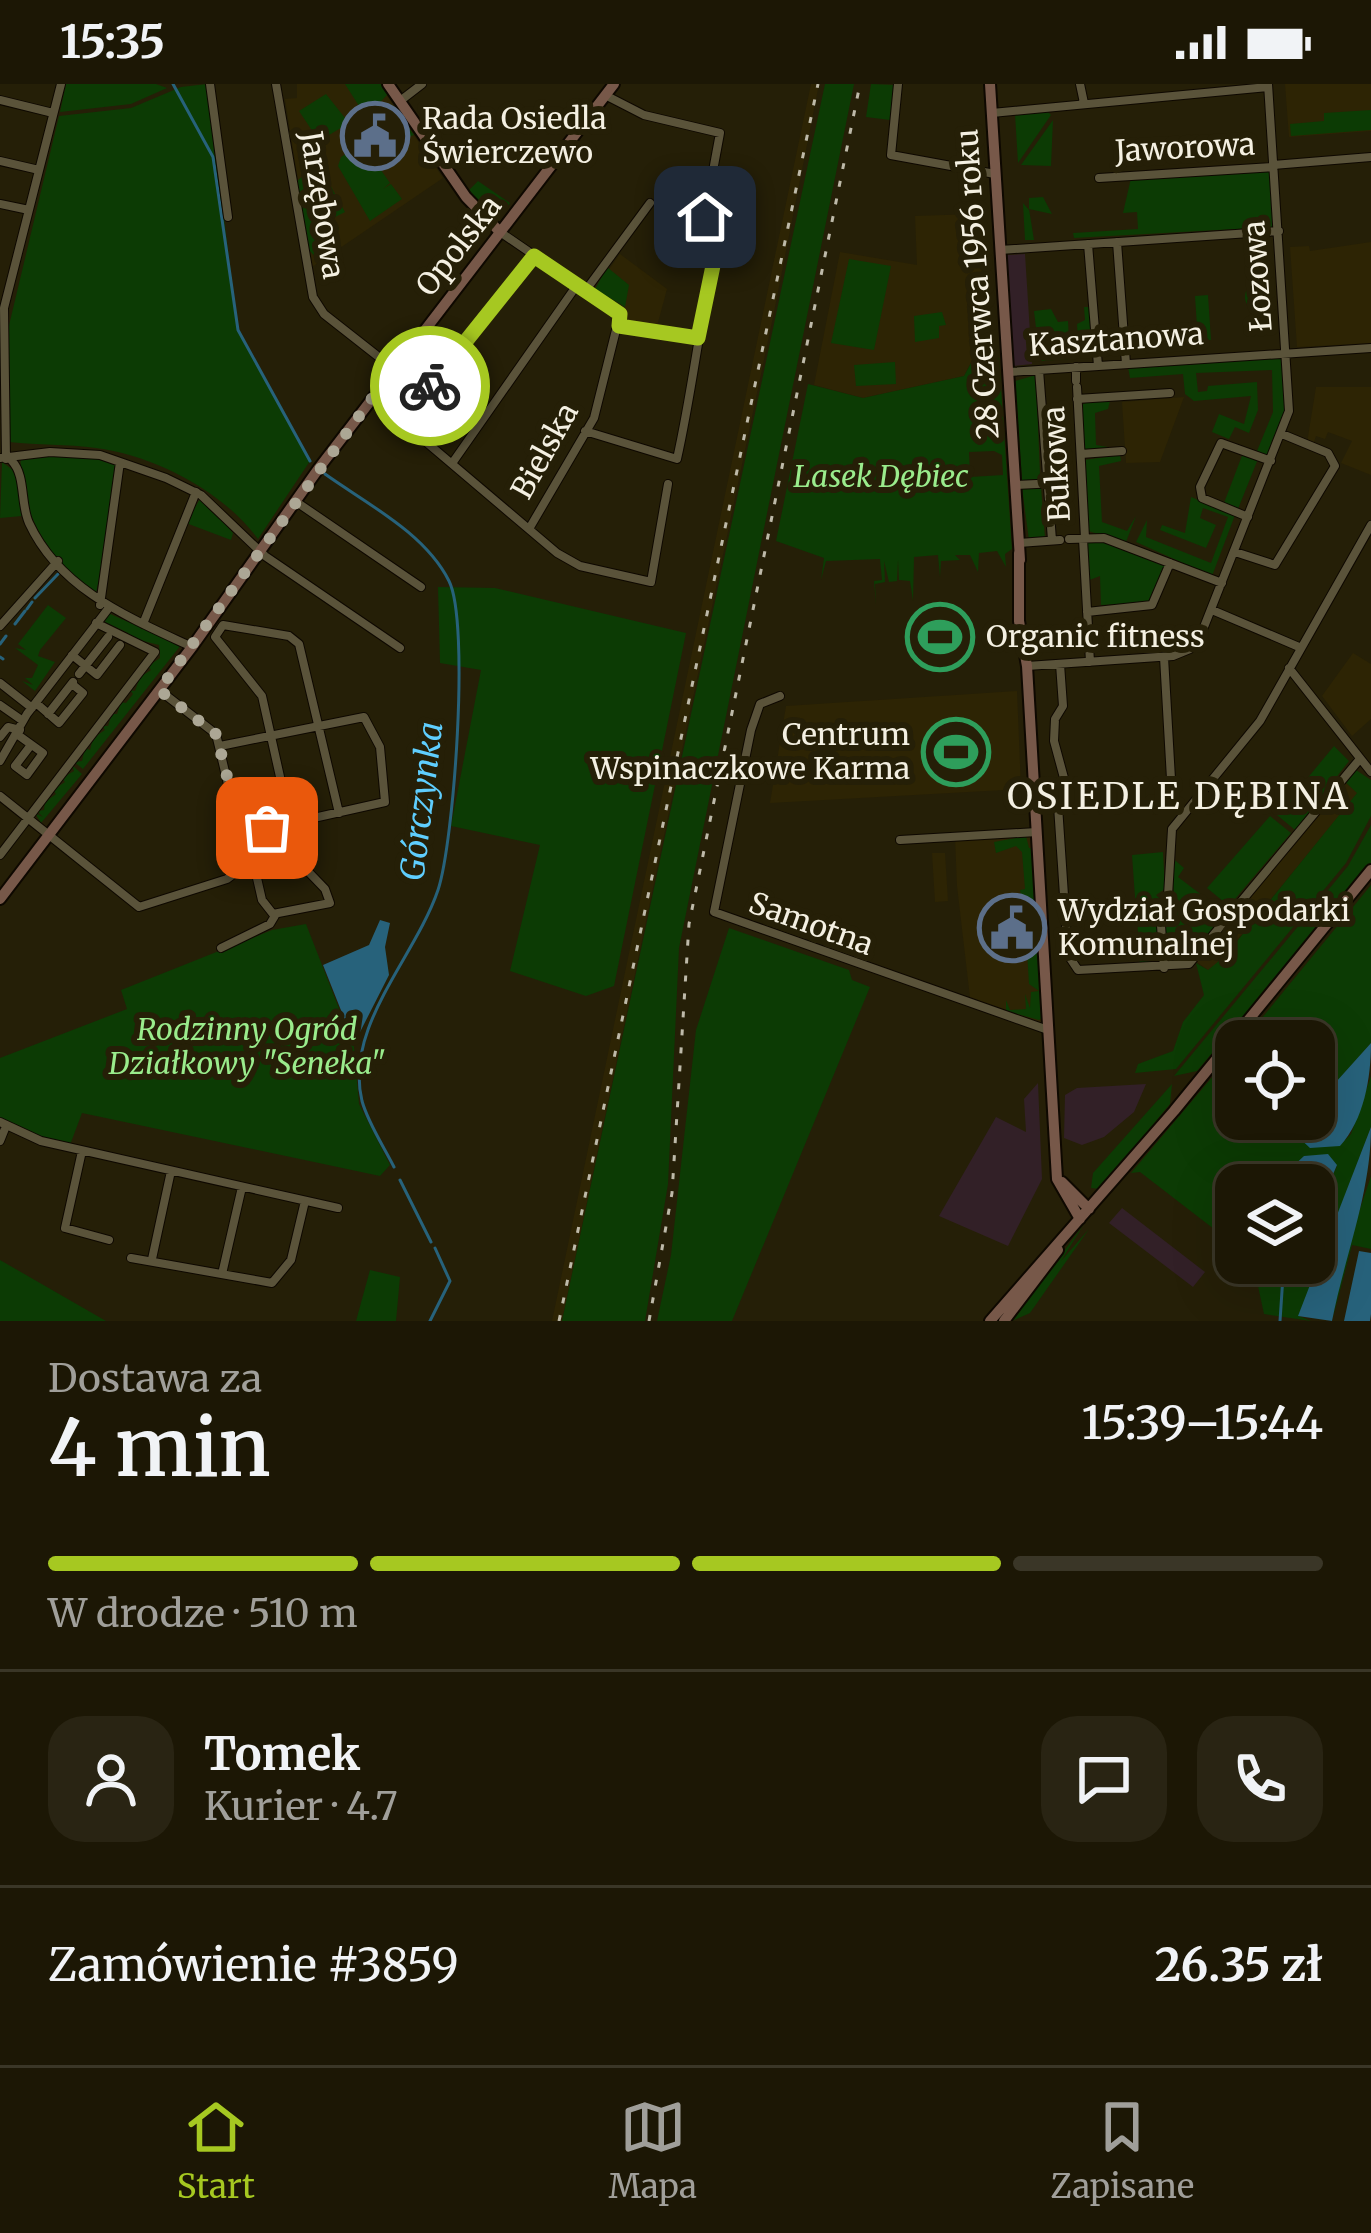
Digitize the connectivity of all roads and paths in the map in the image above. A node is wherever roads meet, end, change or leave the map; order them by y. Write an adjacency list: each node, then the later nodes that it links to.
1 (62, 84): 15 (street)
2 (210, 84): 26 (street)
3 (276, 84): 41 (street, Jarzębowa)
4 (388, 84): 13 (street)
5 (422, 84): 13 (street)
6 (898, 84): 21 (street)
7 (990, 84): 16 (street, 28 Czerwca 1956 roku)
8 (1080, 84): 14 (street, Jaworowa)
9 (1268, 86): 11 (street); 19 (street, Łozowa)
10 (607, 88): 28 (street, Opolska); 35 (street)
11 (1185, 88): 14 (street)
12 (0, 100): 15 (street)
13 (400, 100): 28 (street)
14 (1084, 103): 16 (street)
15 (53, 112): 20 (street)
16 (992, 113): 21 (street, 28 Czerwca 1956 roku)
17 (1371, 157): 19 (street, Jaworowa)
18 (0, 161): 20 (street)
19 (1274, 166): 22 (street, Jaworowa); 27 (street, Łozowa)
20 (39, 170): 25 (street)
21 (995, 174): 31 (street, 28 Czerwca 1956 roku)
22 (1099, 178)
23 (650, 203): 33 (street)
24 (0, 204): 25 (street)
25 (29, 210): 52 (street)
26 (227, 217)
27 (1279, 231): 29 (street); 37 (street, Łozowa)
28 (500, 232): 32 (street); 41 (street, Opolska)
29 (1117, 242): 30 (street); 38 (street)
30 (1088, 244): 31 (street); 39 (street)
31 (1000, 250): 43 (street, 28 Czerwca 1956 roku)
32 (534, 256): 33 (street); 47 (street)
33 (582, 288): 34 (street); 55 (street)
34 (619, 326): 35 (street); 48 (street, Bielska)
35 (698, 338): 48 (street)
36 (1371, 348): 37 (street, Kasztanowa)
37 (1287, 352): 38 (street, Kasztanowa); 49 (street, Łozowa)
38 (1126, 364): 39 (street, Kasztanowa)
39 (1097, 366): 40 (street, Kasztanowa)
40 (1076, 367): 42 (street, Kasztanowa); 46 (street, Bukowa)
41 (394, 369): 45 (street, Opolska)
42 (1039, 370): 43 (street, Kasztanowa); 58 (street, Bukowa)
43 (1007, 372): 60 (street, 28 Czerwca 1956 roku)
44 (1170, 393): 46 (street)
45 (373, 397): 47 (street); 62 (street, Opolska)
46 (1077, 399): 51 (street, Bukowa)
47 (403, 420): 55 (street)
48 (585, 431): 65 (street, Bielska)
49 (1282, 434): 53 (street, Łozowa); 70 (street)
50 (1122, 451): 51 (street)
51 (1081, 454): 56 (street, Bukowa)
52 (5, 459): 54 (street); 71 (street)
53 (1271, 461): 63 (street, Łozowa); 63 (street)
54 (121, 462): 61 (street); 75 (street)
55 (452, 462): 65 (street)
56 (1082, 481): 57 (street); 66 (street, Bukowa)
57 (1069, 482)
58 (1052, 483): 60 (street); 67 (street, Bukowa)
59 (668, 484): 65 (street)
60 (1015, 485): 68 (street, 28 Czerwca 1956 roku)
61 (196, 492): 69 (street); 80 (street)
62 (295, 501): 69 (street, Opolska); 74 (street)
63 (1249, 517): 70 (street, Łozowa)
64 (1371, 525): 85 (street)
65 (529, 529)
66 (1084, 538): 67 (street); 72 (street); 77 (street, Bukowa)
67 (1061, 540): 68 (street)
68 (1019, 548): 91 (street, 28 Czerwca 1956 roku)
69 (260, 550): 84 (street, Opolska); 86 (street)
70 (1235, 552): 73 (street, Łozowa)
71 (58, 561): 75 (street); 78 (street)
72 (1170, 563): 73 (street); 77 (street)
73 (1222, 583): 76 (street, Łozowa)
74 (421, 587)
75 (104, 607): 79 (street); 80 (street)
76 (1211, 610): 85 (street); 88 (street, Łozowa)
77 (1087, 612): 89 (street, Bukowa)
78 (4, 613): 81 (street)
79 (96, 623): 87 (street); 111 (street)
80 (142, 625): 84 (street)
81 (0, 626)
82 (108, 637): 93 (street)
83 (121, 645): 93 (street)
84 (192, 647): 95 (street, Opolska)
85 (1299, 647): 92 (street)
86 (400, 648)
87 (71, 655): 93 (street); 98 (street)
88 (1164, 657): 89 (street); 108 (street)
89 (1090, 662): 90 (street)
90 (1060, 664): 91 (street); 124 (street)
91 (1027, 666): 113 (street, 28 Czerwca 1956 roku)
92 (1289, 668): 105 (street); 124 (street)
93 (78, 676): 98 (street)
94 (0, 682): 98 (street)
95 (159, 690): 104 (street); 115 (street, Opolska)
96 (780, 696): 125 (street, Samotna)
97 (0, 705): 100 (street)
98 (34, 706): 100 (street)
99 (321, 726): 102 (street); 102 (street); 110 (street); 110 (street)
100 (20, 729): 101 (street); 103 (street); 106 (street)
101 (0, 737)
102 (272, 737): 104 (street); 112 (street)
103 (31, 745)
104 (220, 746): 114 (street)
105 (1359, 760): 107 (street); 124 (street)
106 (0, 761)
107 (1371, 772)
108 (1171, 779)
109 (0, 796): 111 (street)
110 (338, 813): 112 (street)
111 (28, 818): 115 (street); 117 (street)
112 (292, 823): 114 (street); 118 (street)
113 (1037, 832): 116 (street); 125 (street, 28 Czerwca 1956 roku)
114 (242, 834): 119 (street)
115 (50, 835): 119 (street); 121 (street, Opolska)
116 (900, 841)
117 (0, 855)
118 (299, 862): 119 (street); 122 (street)
119 (250, 865): 122 (street)
120 (1371, 870): 133 (street)
121 (0, 899)
122 (276, 914): 123 (street)
123 (221, 948)
124 (1164, 968)
125 (1049, 1030): 133 (street, 28 Czerwca 1956 roku)
126 (3, 1124): 127 (street); 128 (street)
127 (0, 1142)
128 (82, 1151): 129 (street); 135 (street)
129 (171, 1171): 130 (street); 137 (street)
130 (242, 1186): 131 (street); 138 (street)
131 (305, 1201): 132 (street); 138 (street)
132 (338, 1208)
133 (1085, 1214): 134 (street)
134 (1069, 1232): 139 (street); 140 (street)
135 (110, 1240)
136 (130, 1258): 137 (street)
137 (152, 1259): 138 (street)
138 (222, 1274)
139 (990, 1321)
140 (1004, 1321)

